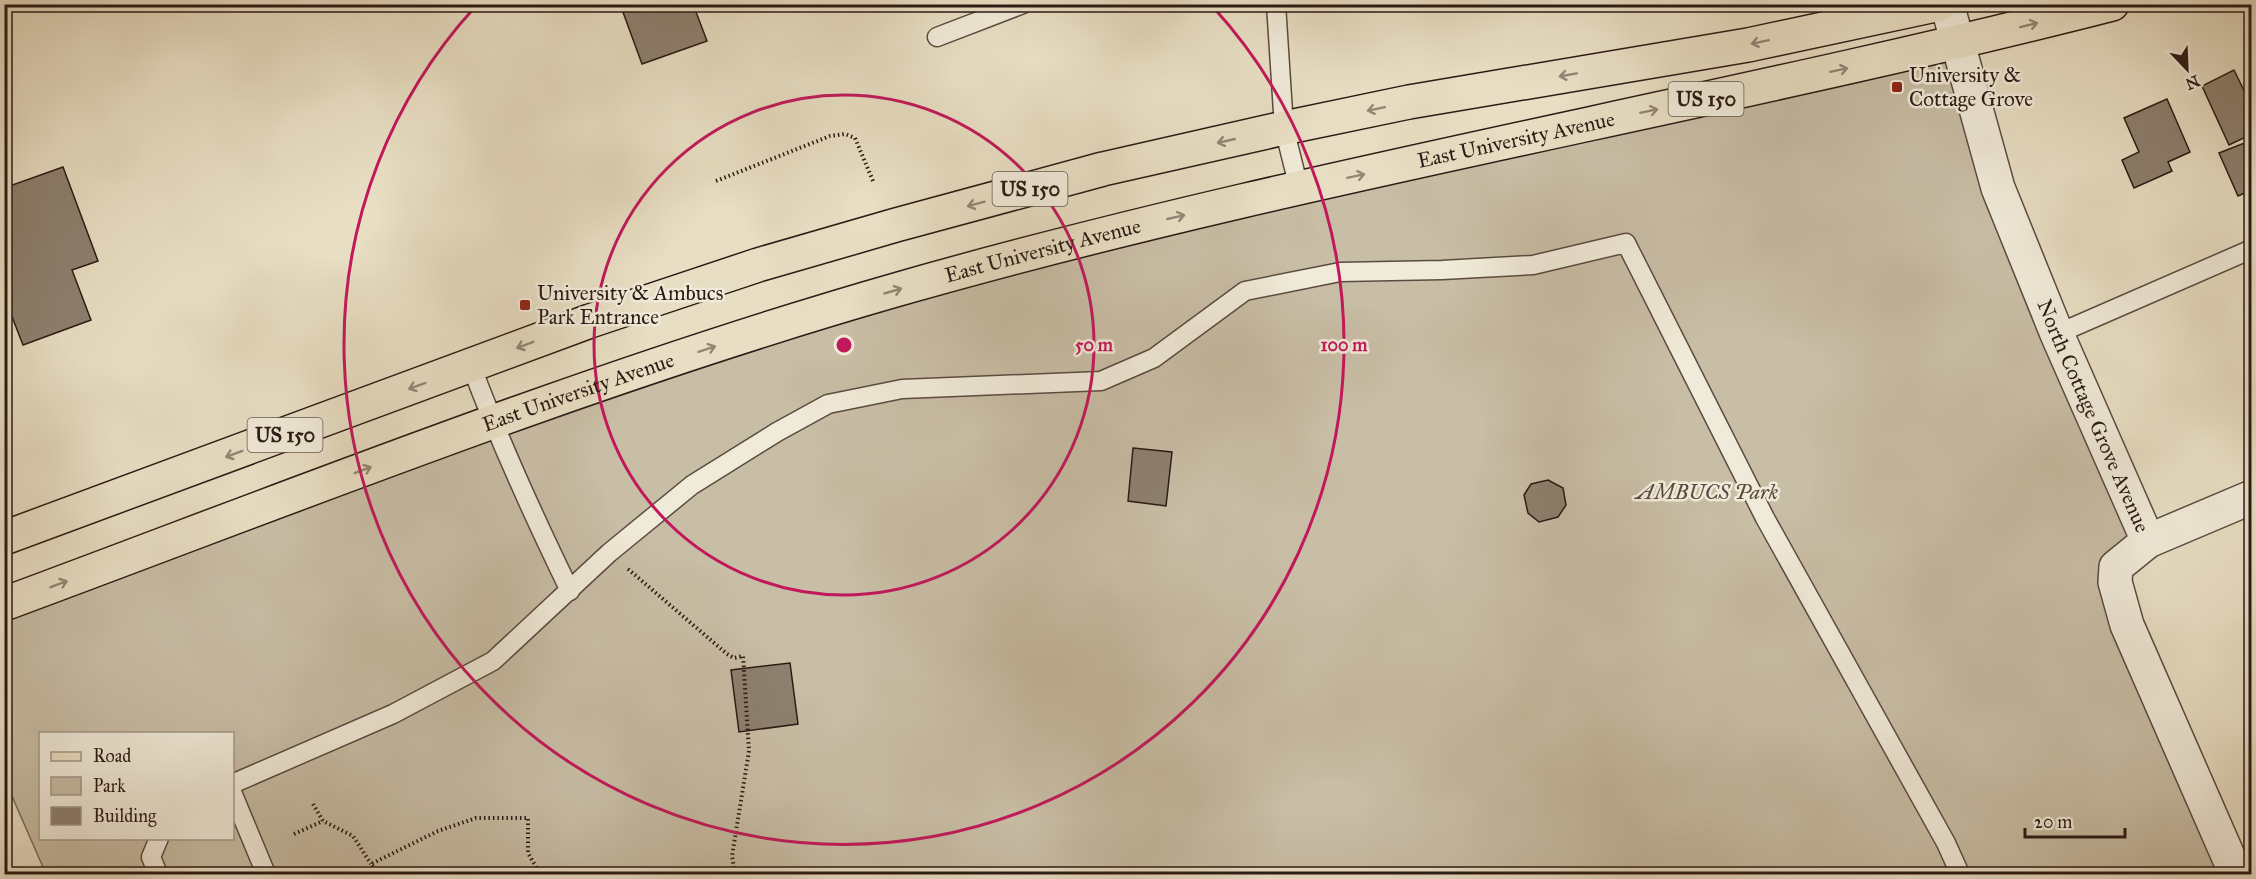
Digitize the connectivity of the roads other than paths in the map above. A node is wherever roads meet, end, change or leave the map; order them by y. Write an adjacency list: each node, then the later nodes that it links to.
1 (1023, 4): 6 (lane)
2 (1276, 4): 8 (lane)
3 (1940, 4): 8 (main road, US 150, one-way to 8)
4 (1947, 4): 7 (street, North Cottage Grove Avenue)
5 (2112, 4): 7 (main road, East University Avenue / US 150, one-way to 5)
6 (937, 38)
7 (1958, 44): 9 (main road, East University Avenue / US 150, one-way to 7); 11 (street, North Cottage Grove Avenue)
8 (1284, 129): 9 (lane); 12 (main road, US 150, one-way to 12)
9 (1299, 188): 13 (main road, East University Avenue / US 150, one-way to 9)
10 (2252, 249): 11 (lane)
11 (2057, 334): 16 (street, North Cottage Grove Avenue)
12 (471, 365): 13 (lane); 15 (main road, US 150, one-way to 15)
13 (492, 422): 17 (lane); 18 (main road, East University Avenue / US 150, one-way to 13)
14 (2252, 498): 16 (street)
15 (4, 538)
16 (2148, 541): 25 (street, North Cottage Grove Avenue)
17 (570, 591): 19 (lane); 24 (lane)
18 (4, 604)
19 (234, 783)
20 (234, 797): 23 (lane)
21 (158, 840): 22 (lane)
22 (158, 874)
23 (266, 874)
24 (1960, 874)
25 (2236, 874)

